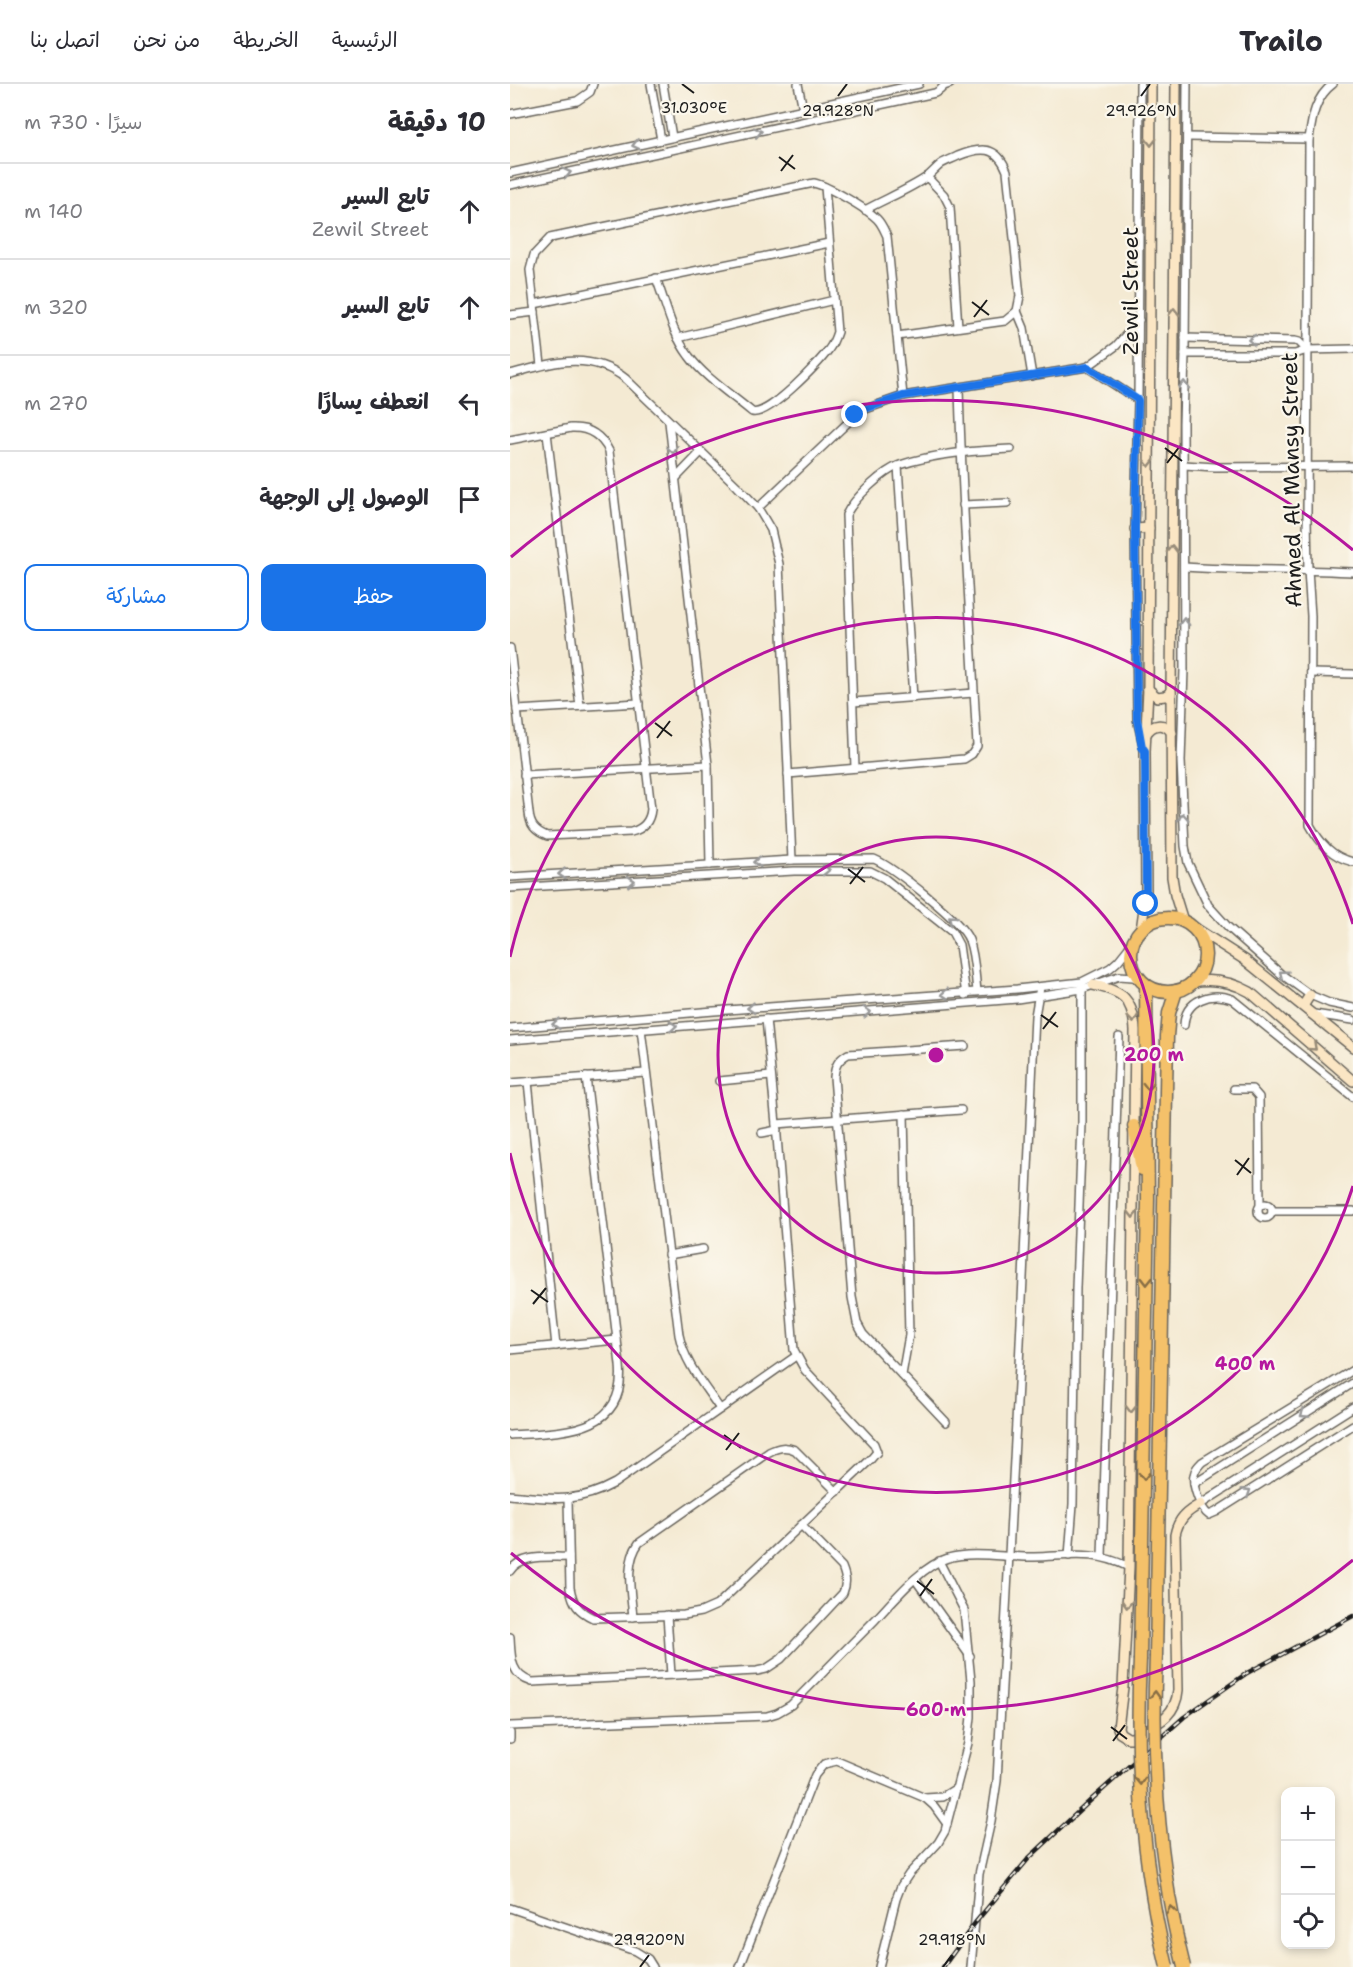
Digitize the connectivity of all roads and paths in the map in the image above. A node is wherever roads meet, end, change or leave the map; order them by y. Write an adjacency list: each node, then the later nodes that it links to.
1 (593, 84): 14 (street)
2 (651, 84): 20 (street)
3 (663, 84): 17 (street)
4 (798, 84): 13 (street)
5 (919, 84): 12 (street)
6 (1140, 84): 27 (street)
7 (1151, 84): 28 (main road, Zewil Street, one-way to 28)
8 (1176, 84): 30 (main road, Zewil Street)
9 (1187, 84): 16 (street)
10 (1333, 84): 19 (street, Ahmed Al Mansy Street)
11 (945, 85): 18 (street, one-way to 11)
12 (899, 86): 13 (street)
13 (803, 109): 15 (street)
14 (510, 114)
15 (725, 126): 17 (street); 18 (street)
16 (1187, 136): 19 (street); 30 (street)
17 (672, 137): 20 (street)
18 (728, 138): 22 (street)
19 (1309, 139): 43 (street, Ahmed Al Mansy Street)
20 (661, 140): 21 (street, one-way to 21)
21 (607, 152): 22 (street); 23 (street)
22 (609, 163): 25 (street, one-way to 22)
23 (510, 173)
24 (927, 177): 29 (street); 35 (street); 38 (street)
25 (510, 185)
26 (825, 187): 29 (street); 31 (street); 34 (street)
27 (1140, 200): 28 (main road); 37 (street)
28 (1150, 201): 67 (main road, Zewil Street, one-way to 67)
29 (865, 210): 39 (street)
30 (1180, 213): 41 (street); 53 (main road, Zewil Street, one-way to 30)
31 (829, 243): 32 (street); 33 (street)
32 (656, 278): 34 (street); 40 (street)
33 (834, 300): 40 (street); 40 (street)
34 (535, 308): 36 (street); 45 (street)
35 (1017, 311): 38 (street); 48 (street)
36 (510, 315)
37 (1139, 320): 46 (street); 51 (street)
38 (958, 327): 39 (street)
39 (897, 336): 50 (street)
40 (678, 338)
41 (1185, 338): 43 (street, one-way to 41); 44 (street)
42 (1353, 349): 43 (street)
43 (1307, 350): 44 (street); 62 (street, Ahmed Al Mansy Street)
44 (1185, 354): 53 (street, one-way to 44)
45 (542, 365): 47 (street); 52 (street)
46 (1088, 367): 48 (street); 51 (street)
47 (510, 374)
48 (1032, 376): 49 (street)
49 (959, 387): 50 (street); 58 (street)
50 (903, 396): 66 (street)
51 (1138, 400): 68 (street)
52 (669, 422): 57 (street); 63 (street, one-way to 63)
53 (1178, 423): 59 (street); 76 (main road, Zewil Street, one-way to 53)
54 (547, 433): 55 (street); 80 (street); 81 (street)
55 (510, 440)
56 (1011, 449): 58 (street)
57 (701, 452): 63 (street); 66 (street)
58 (961, 452): 60 (street); 65 (street)
59 (1184, 465): 62 (street); 69 (street)
60 (898, 466): 78 (street); 79 (street)
61 (1353, 466): 62 (street)
62 (1308, 467): 70 (street, Ahmed Al Mansy Street)
63 (676, 478): 86 (street)
64 (1007, 503): 65 (street)
65 (963, 505): 77 (street)
66 (758, 508): 89 (street)
67 (1149, 528): 68 (main road); 75 (main road, Zewil Street)
68 (1135, 529): 85 (street)
69 (1184, 567): 70 (street); 112 (street, one-way to 69)
70 (1308, 570): 71 (street); 73 (street, Ahmed Al Mansy Street)
71 (1353, 572)
72 (510, 648): 82 (street)
73 (1311, 673): 74 (street); 92 (street, Ahmed Al Mansy Street)
74 (1353, 675)
75 (1148, 689): 76 (main road); 84 (main road, Zewil Street)
76 (1171, 692): 83 (main road, Zewil Street)
77 (974, 693): 78 (street); 88 (street)
78 (913, 698): 79 (street)
79 (853, 702): 88 (street)
80 (639, 703): 81 (street); 87 (street)
81 (580, 706): 82 (street)
82 (517, 710): 90 (street)
83 (1172, 733): 84 (main road); 100 (main road, Zewil Street)
84 (1146, 735): 85 (main road, Zewil Street)
85 (1145, 751): 101 (main road, Zewil Street)
86 (708, 765): 87 (street); 93 (street)
87 (646, 768): 90 (street); 90 (street)
88 (855, 768): 89 (street)
89 (788, 774): 91 (street)
90 (524, 775)
91 (792, 860): 93 (street, one-way to 93); 98 (street)
92 (1353, 862)
93 (710, 865): 94 (street)
94 (597, 872): 95 (street, one-way to 95); 96 (street)
95 (510, 877)
96 (597, 883): 97 (street); 99 (street, one-way to 99)
97 (510, 888)
98 (920, 892): 99 (street); 108 (street, one-way to 98)
99 (914, 901): 111 (street)
100 (1186, 923): 101 (highway); 103 (highway); 115 (main road)
101 (1141, 930): 102 (highway)
102 (1134, 941): 104 (highway); 105 (street)
103 (1193, 982): 110 (highway); 133 (main road, one-way to 133)
104 (1143, 983): 106 (street); 110 (highway); 144 (highway, one-way to 144)
105 (1082, 985): 106 (street); 109 (street); 166 (street)
106 (1093, 985): 141 (main road, one-way to 141)
107 (1017, 989): 108 (street); 109 (street); 113 (street)
108 (977, 991): 111 (street)
109 (1040, 991): 113 (street); 169 (street)
110 (1176, 991): 191 (highway, one-way to 110, bridge)
111 (966, 992): 114 (street); 117 (street, one-way to 117)
112 (1310, 994): 115 (main road); 116 (street)
113 (1017, 999): 114 (street)
114 (966, 1002): 119 (street, one-way to 114)
115 (1303, 1006): 118 (main road)
116 (1353, 1008)
117 (714, 1011): 121 (street); 123 (street, one-way to 123)
118 (1312, 1014): 120 (street); 128 (main road)
119 (766, 1019): 121 (street); 130 (street)
120 (1353, 1020)
121 (714, 1022): 124 (street, one-way to 121)
122 (1184, 1025): 137 (street)
123 (510, 1028)
124 (641, 1029): 126 (street); 129 (street)
125 (1119, 1037): 167 (street)
126 (510, 1040)
127 (965, 1046): 140 (street)
128 (1353, 1047)
129 (645, 1073): 131 (street); 147 (street)
130 (771, 1076): 132 (street); 142 (street)
131 (586, 1077): 134 (street); 148 (street)
132 (719, 1081)
133 (1353, 1081)
134 (528, 1082): 135 (street); 149 (street)
135 (510, 1083)
136 (1234, 1089): 145 (street)
137 (1353, 1097)
138 (961, 1110): 139 (street)
139 (904, 1114): 140 (street); 153 (street)
140 (838, 1119): 142 (street); 153 (street)
141 (1134, 1126): 144 (highway); 171 (main road, one-way to 171)
142 (777, 1127): 143 (street); 151 (street)
143 (762, 1133)
144 (1148, 1199): 190 (highway, one-way to 190, bridge)
145 (1353, 1211)
146 (703, 1249): 147 (street)
147 (668, 1255): 156 (street)
148 (617, 1340): 149 (street); 159 (street)
149 (556, 1346): 150 (street)
150 (510, 1350)
151 (796, 1356): 156 (street); 161 (street)
152 (1353, 1370): 160 (street)
153 (902, 1375): 157 (street)
154 (1353, 1383): 160 (street, one-way to 160)
155 (1353, 1407): 164 (street)
156 (720, 1409): 163 (street)
157 (946, 1422)
158 (1353, 1425): 164 (street, one-way to 158)
159 (510, 1435)
160 (1194, 1484): 164 (street)
161 (837, 1492): 165 (street); 175 (street)
162 (510, 1495): 163 (street)
163 (568, 1499): 168 (street)
164 (1201, 1504): 171 (main road, one-way to 164)
165 (801, 1525): 174 (street); 178 (street)
166 (1070, 1556): 167 (street); 169 (street)
167 (1102, 1556): 171 (street)
168 (569, 1557): 172 (street); 175 (street)
169 (1009, 1557): 170 (street); 189 (street)
170 (939, 1561): 173 (street); 177 (street)
171 (1129, 1567)
172 (510, 1570)
173 (915, 1579): 177 (street); 179 (street)
174 (667, 1615): 175 (street); 178 (street)
175 (633, 1617)
176 (510, 1637): 178 (street)
177 (970, 1656): 182 (street)
178 (671, 1676)
179 (510, 1726)
180 (510, 1732): 181 (street)
181 (510, 1739)
182 (956, 1788): 183 (street); 184 (street)
183 (925, 1798): 184 (street); 187 (street)
184 (947, 1824): 188 (street)
185 (510, 1908): 186 (street)
186 (653, 1967)
187 (740, 1967)
188 (879, 1967)
189 (971, 1967)
190 (1167, 1967)
191 (1184, 1967)

